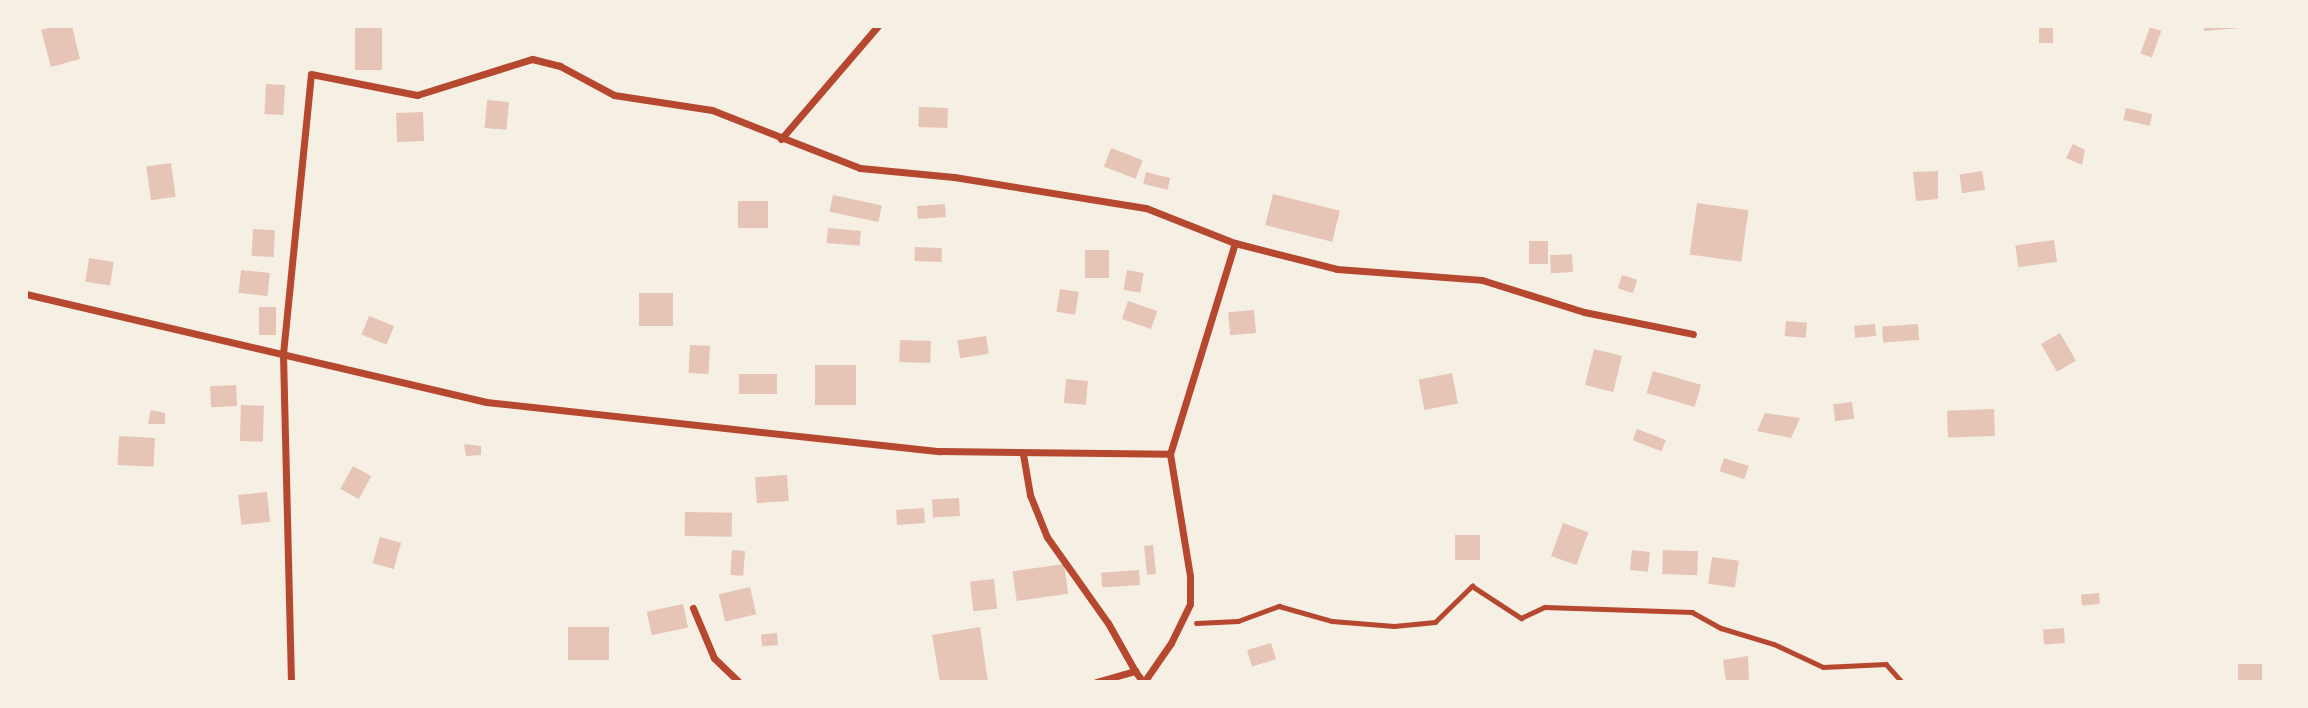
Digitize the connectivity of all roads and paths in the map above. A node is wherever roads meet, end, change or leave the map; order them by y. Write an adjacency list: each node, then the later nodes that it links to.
1 (878, 26): 2 (street)
2 (781, 139): 3 (street); 6 (street)
3 (1235, 243): 5 (street); 8 (street)
4 (26, 294): 6 (street)
5 (1693, 334)
6 (283, 354): 7 (street); 12 (street)
7 (1023, 454): 8 (street); 11 (street)
8 (1170, 454): 10 (street)
9 (693, 608): 13 (street)
10 (1181, 623): 15 (street); 16 (path)
11 (1135, 671): 14 (street); 15 (street)
12 (291, 682)
13 (739, 682)
14 (1096, 682)
15 (1144, 682)
16 (1902, 682)

